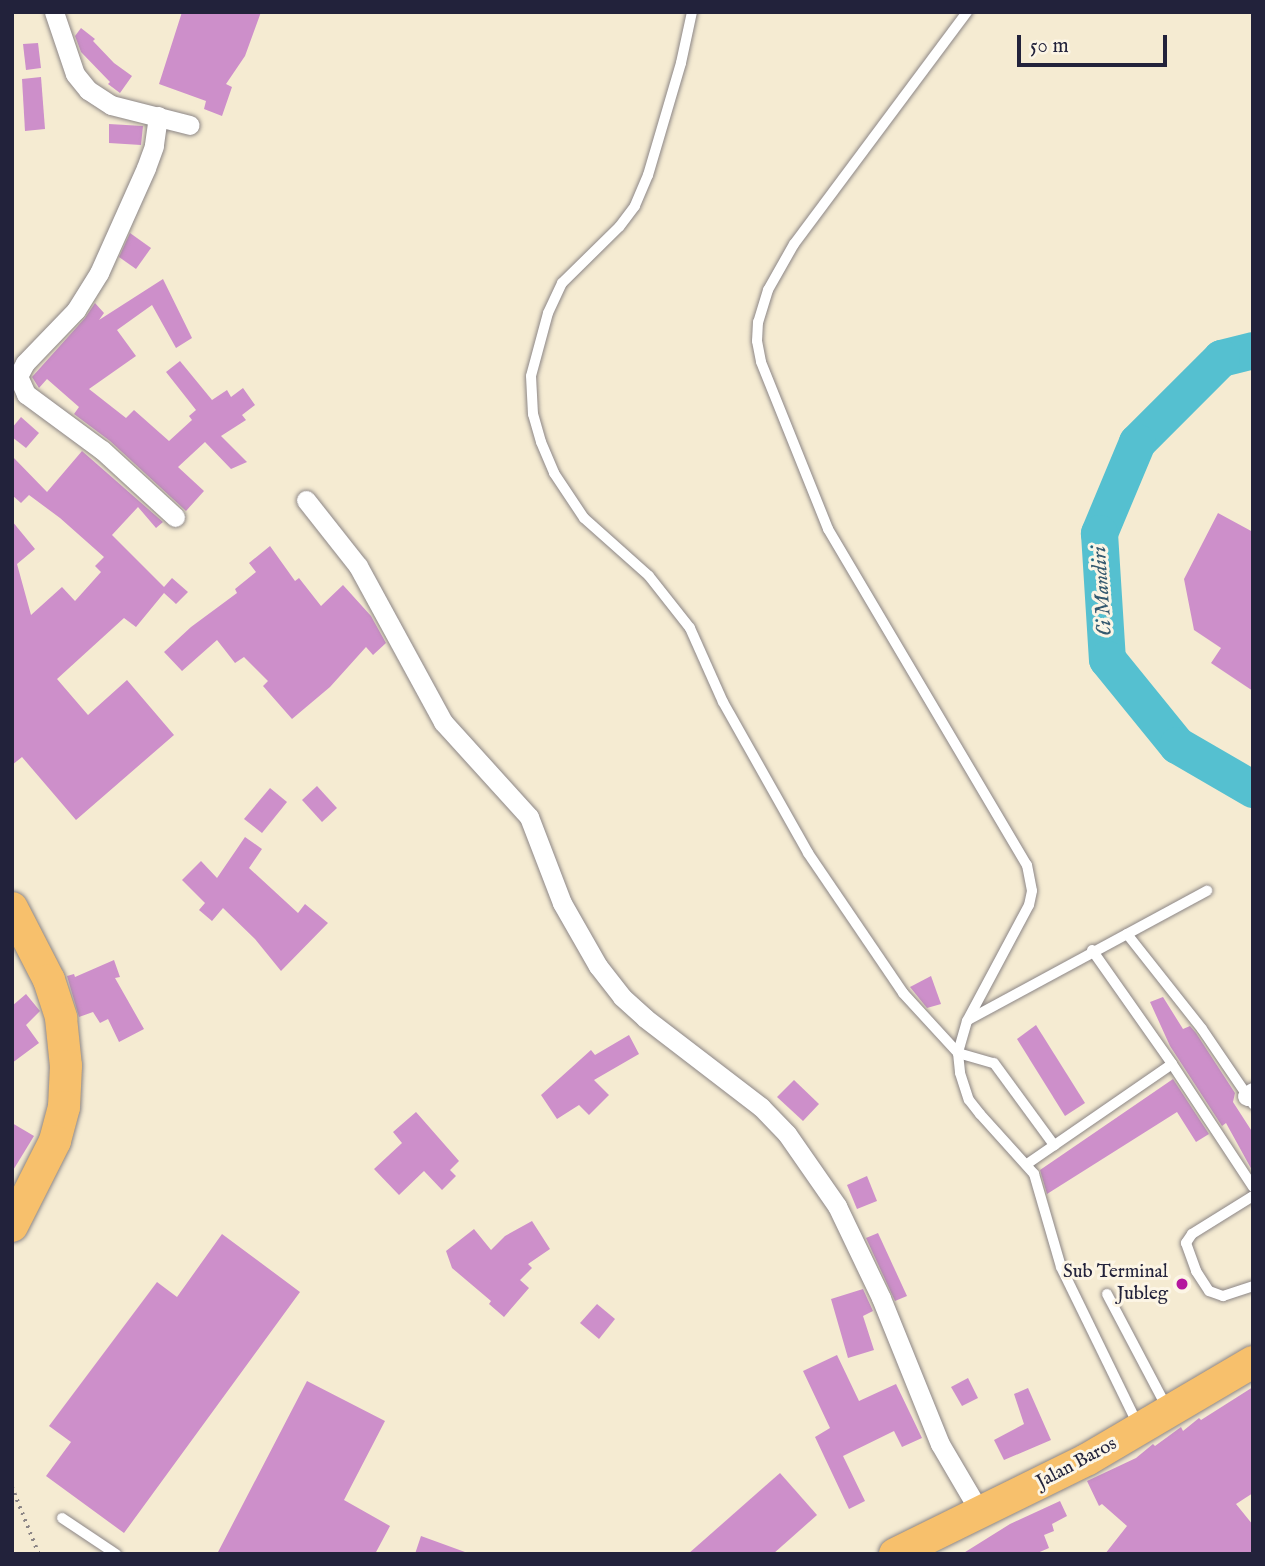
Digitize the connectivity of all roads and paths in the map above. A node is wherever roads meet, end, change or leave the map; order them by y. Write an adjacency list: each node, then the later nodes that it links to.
1 (54, 12): 4 (street)
2 (692, 12): 13 (lane)
3 (967, 12): 12 (lane)
4 (158, 116): 5 (street); 7 (street)
5 (190, 125)
6 (306, 500): 27 (street)
7 (175, 517)
8 (1208, 891): 10 (lane)
9 (12, 908): 20 (main road)
10 (1127, 934): 11 (lane); 15 (lane)
11 (1092, 950): 12 (lane); 14 (lane)
12 (967, 1021): 13 (lane)
13 (958, 1053): 16 (lane); 17 (lane)
14 (1172, 1064): 16 (lane); 18 (lane)
15 (1251, 1097)
16 (1054, 1145): 17 (lane)
17 (1027, 1164): 25 (lane)
18 (1253, 1187)
19 (1253, 1196): 21 (lane)
20 (12, 1226)
21 (1253, 1286)
22 (1107, 1294): 24 (lane)
23 (1253, 1362): 24 (main road, Jalan Baros)
24 (1170, 1413): 25 (main road, Jalan Baros)
25 (1141, 1430): 27 (main road, Jalan Baros)
26 (12, 1487): 29 (path)
27 (981, 1514): 31 (main road, Jalan Baros)
28 (62, 1518): 30 (lane)
29 (39, 1554)
30 (117, 1554)
31 (895, 1554)

